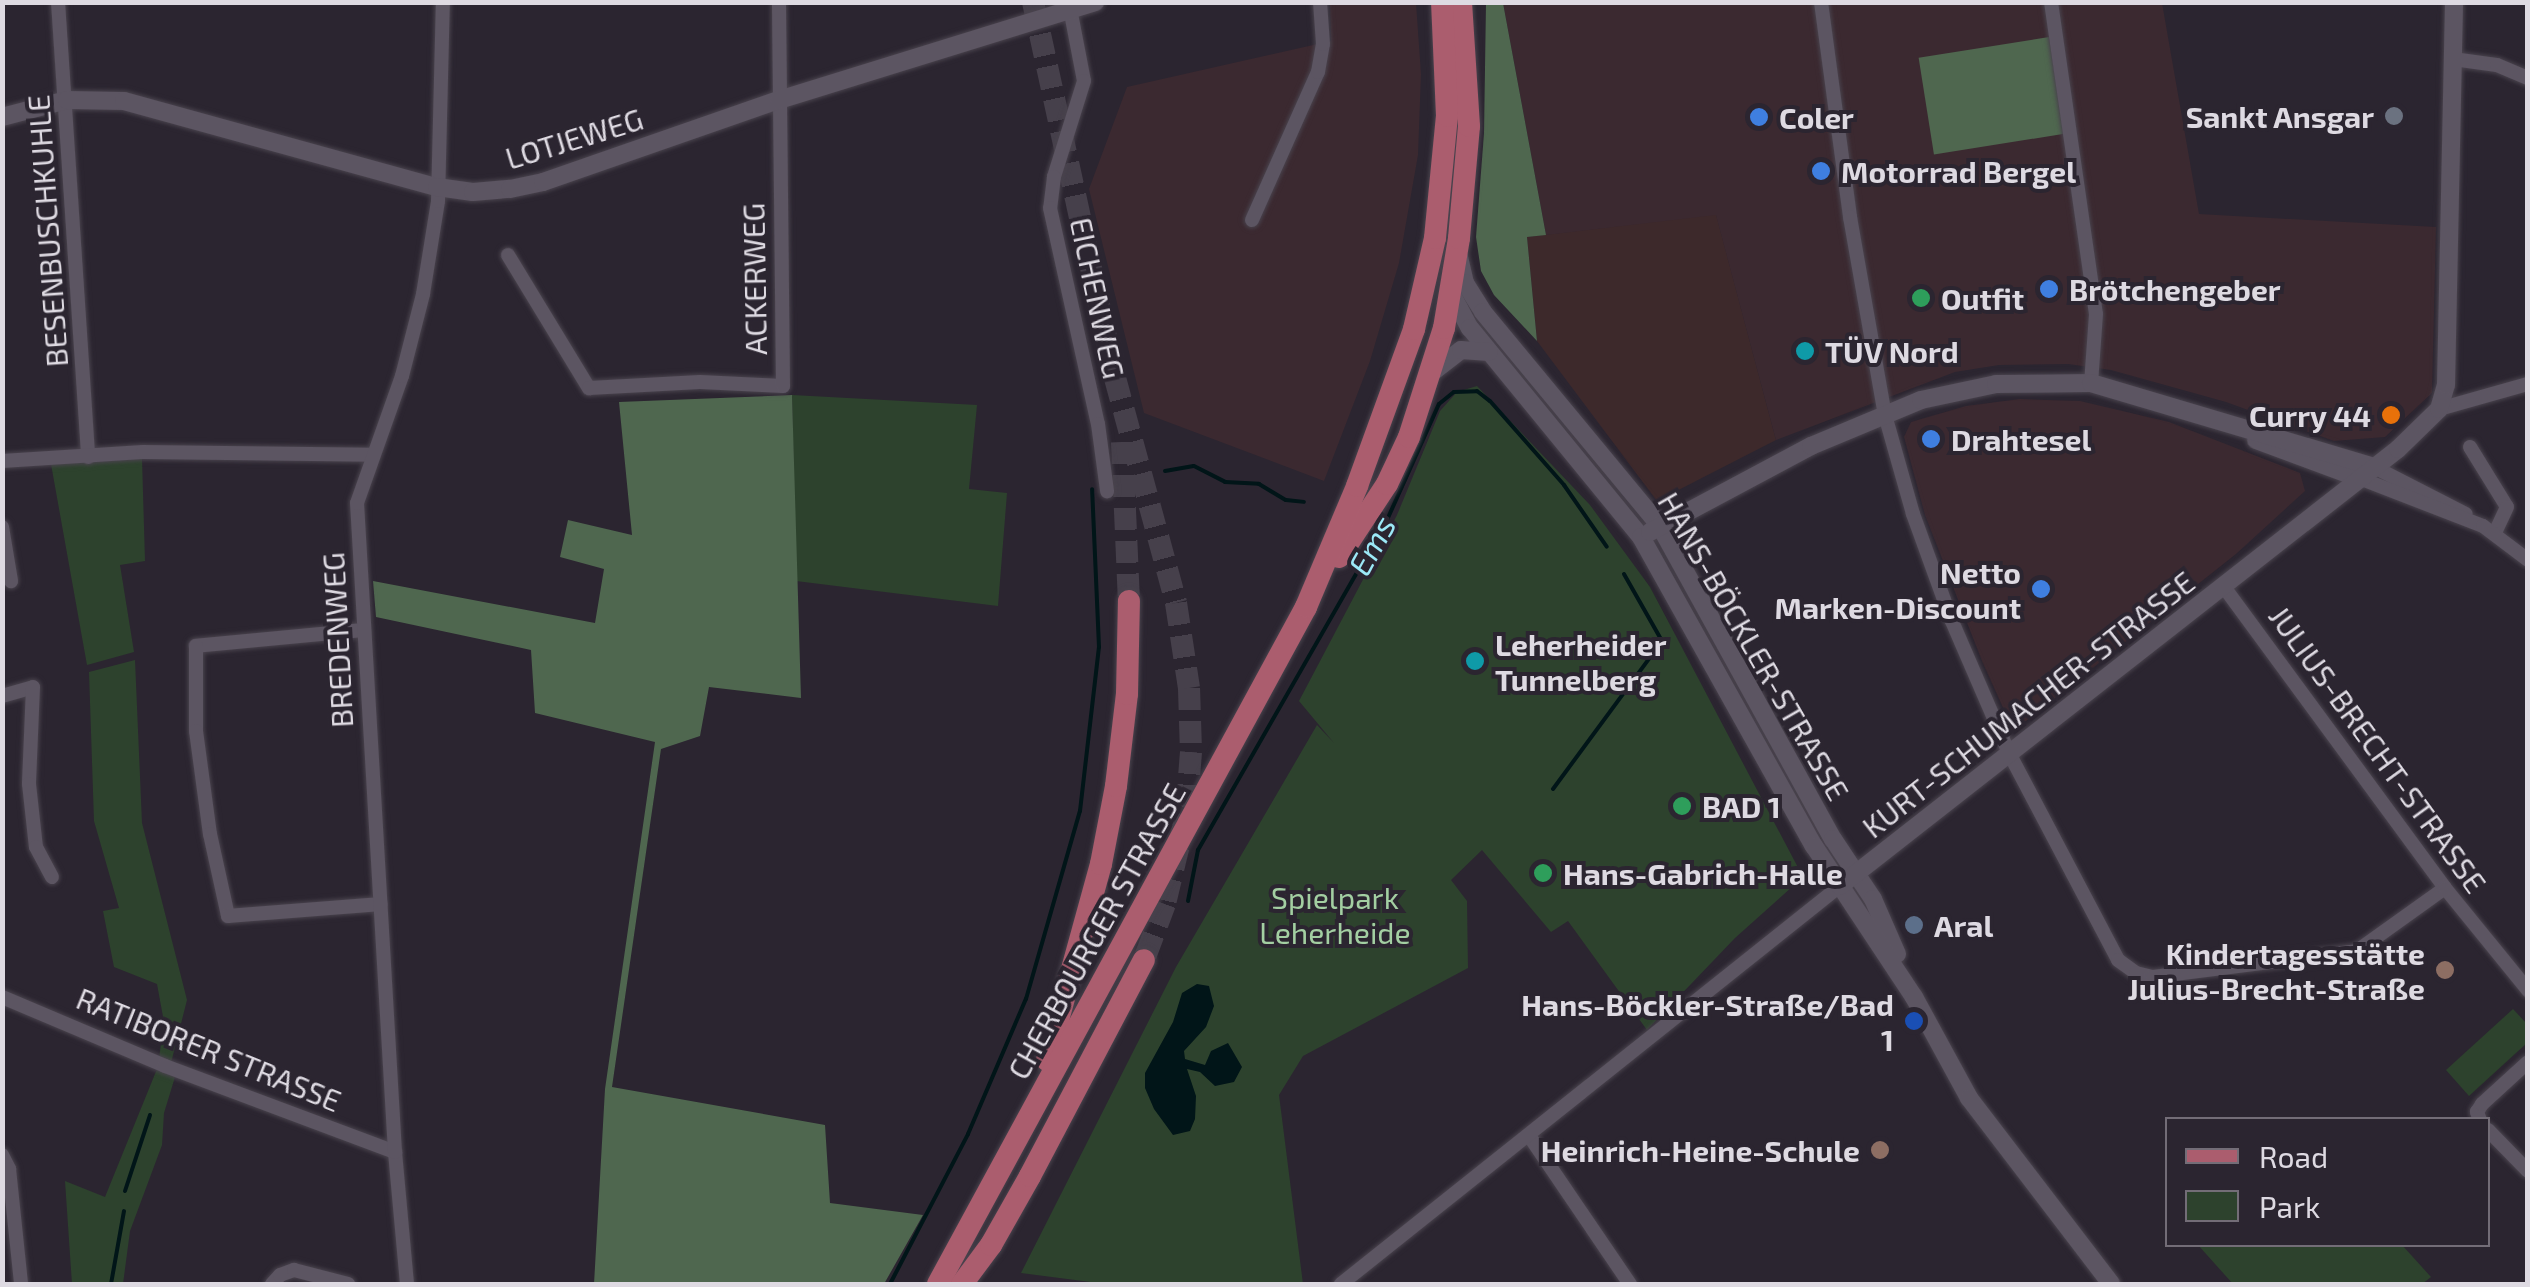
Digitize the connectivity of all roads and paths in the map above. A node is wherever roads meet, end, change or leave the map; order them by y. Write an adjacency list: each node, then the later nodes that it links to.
1 (58, 2): 14 (street, BESENBUSCHKUHLE)
2 (442, 2): 17 (street, BREDENWEG)
3 (779, 2): 15 (street, ACKERWEG)
4 (1095, 2): 11 (street, LOTJEWEG)
5 (1320, 2): 18 (street)
6 (1442, 2): 19 (main road, CHERBOURGER STRASSE)
7 (1461, 2): 19 (main road, CHERBOURGER STRASSE)
8 (1821, 2): 29 (street)
9 (2051, 2): 26 (street)
10 (2454, 2): 12 (street)
11 (1070, 6): 15 (street, LOTJEWEG); 35 (street, EICHENWEG)
12 (2453, 59): 13 (street); 28 (street)
13 (2528, 78)
14 (67, 100): 16 (street, LOTJEWEG); 17 (street, LOTJEWEG); 32 (street, BESENBUSCHKUHLE)
15 (779, 100): 17 (street, LOTJEWEG); 20 (street, ACKERWEG)
16 (2, 117)
17 (437, 187): 31 (street, BREDENWEG)
18 (1252, 220)
19 (1447, 238): 21 (main road); 22 (main road, CHERBOURGER STRASSE); 23 (street, HANS-BÖCKLER-STRASSE)
20 (508, 256)
21 (1450, 293): 22 (main road); 23 (street); 24 (street, HANS-BÖCKLER-STRASSE); 25 (main road, CHERBOURGER STRASSE)
22 (1422, 300): 44 (main road, CHERBOURGER STRASSE)
23 (1474, 300): 36 (street, HANS-BÖCKLER-STRASSE)
24 (1489, 352): 25 (street); 39 (street, HANS-BÖCKLER-STRASSE)
25 (1434, 371): 44 (main road, CHERBOURGER STRASSE)
26 (2091, 383): 29 (street); 34 (street)
27 (2528, 384): 28 (street)
28 (2438, 409): 34 (street, KURT-SCHUMACHER-STRASSE)
29 (1885, 415): 36 (street); 47 (street)
30 (2470, 446): 38 (street)
31 (373, 454): 32 (street); 45 (street, BREDENWEG)
32 (88, 457): 33 (street)
33 (2, 461)
34 (2366, 472): 38 (street); 42 (street, KURT-SCHUMACHER-STRASSE)
35 (1107, 490)
36 (1660, 526): 39 (street); 48 (street, HANS-BÖCKLER-STRASSE)
37 (2, 528): 41 (street)
38 (2489, 530): 40 (street)
39 (1642, 537): 50 (street, HANS-BÖCKLER-STRASSE)
40 (2528, 560)
41 (11, 581)
42 (2224, 587): 47 (street, KURT-SCHUMACHER-STRASSE); 51 (street, JULIUS-BRECHT-STRASSE)
43 (1129, 601): 59 (main road)
44 (1306, 607): 59 (main road, CHERBOURGER STRASSE)
45 (364, 630): 52 (street, BREDENWEG); 52 (street)
46 (2, 696): 49 (street)
47 (2009, 754): 48 (street, KURT-SCHUMACHER-STRASSE); 51 (street)
48 (1855, 873): 50 (street, KURT-SCHUMACHER-STRASSE); 56 (street, HANS-BÖCKLER-STRASSE)
49 (52, 877)
50 (1840, 886): 56 (street, HANS-BÖCKLER-STRASSE); 61 (street, KURT-SCHUMACHER-STRASSE)
51 (2444, 888): 54 (street, JULIUS-BRECHT-STRASSE)
52 (380, 904): 62 (street, BREDENWEG)
53 (1144, 960): 70 (main road)
54 (2528, 990)
55 (2, 997): 62 (street, RATIBORER STRASSE)
56 (1914, 997): 73 (street, HANS-BÖCKLER-STRASSE)
57 (2528, 1062): 58 (street)
58 (2481, 1112)
59 (1027, 1120): 69 (main road, CHERBOURGER STRASSE)
60 (2490, 1132): 64 (street)
61 (1530, 1137): 71 (street, KURT-SCHUMACHER-STRASSE); 72 (street)
62 (394, 1152): 68 (street, BREDENWEG)
63 (2, 1155): 65 (street)
64 (2528, 1171)
65 (21, 1284)
66 (272, 1284): 67 (street)
67 (348, 1284)
68 (407, 1284)
69 (938, 1284)
70 (962, 1284)
71 (1341, 1284)
72 (1630, 1284)
73 (2110, 1284)

